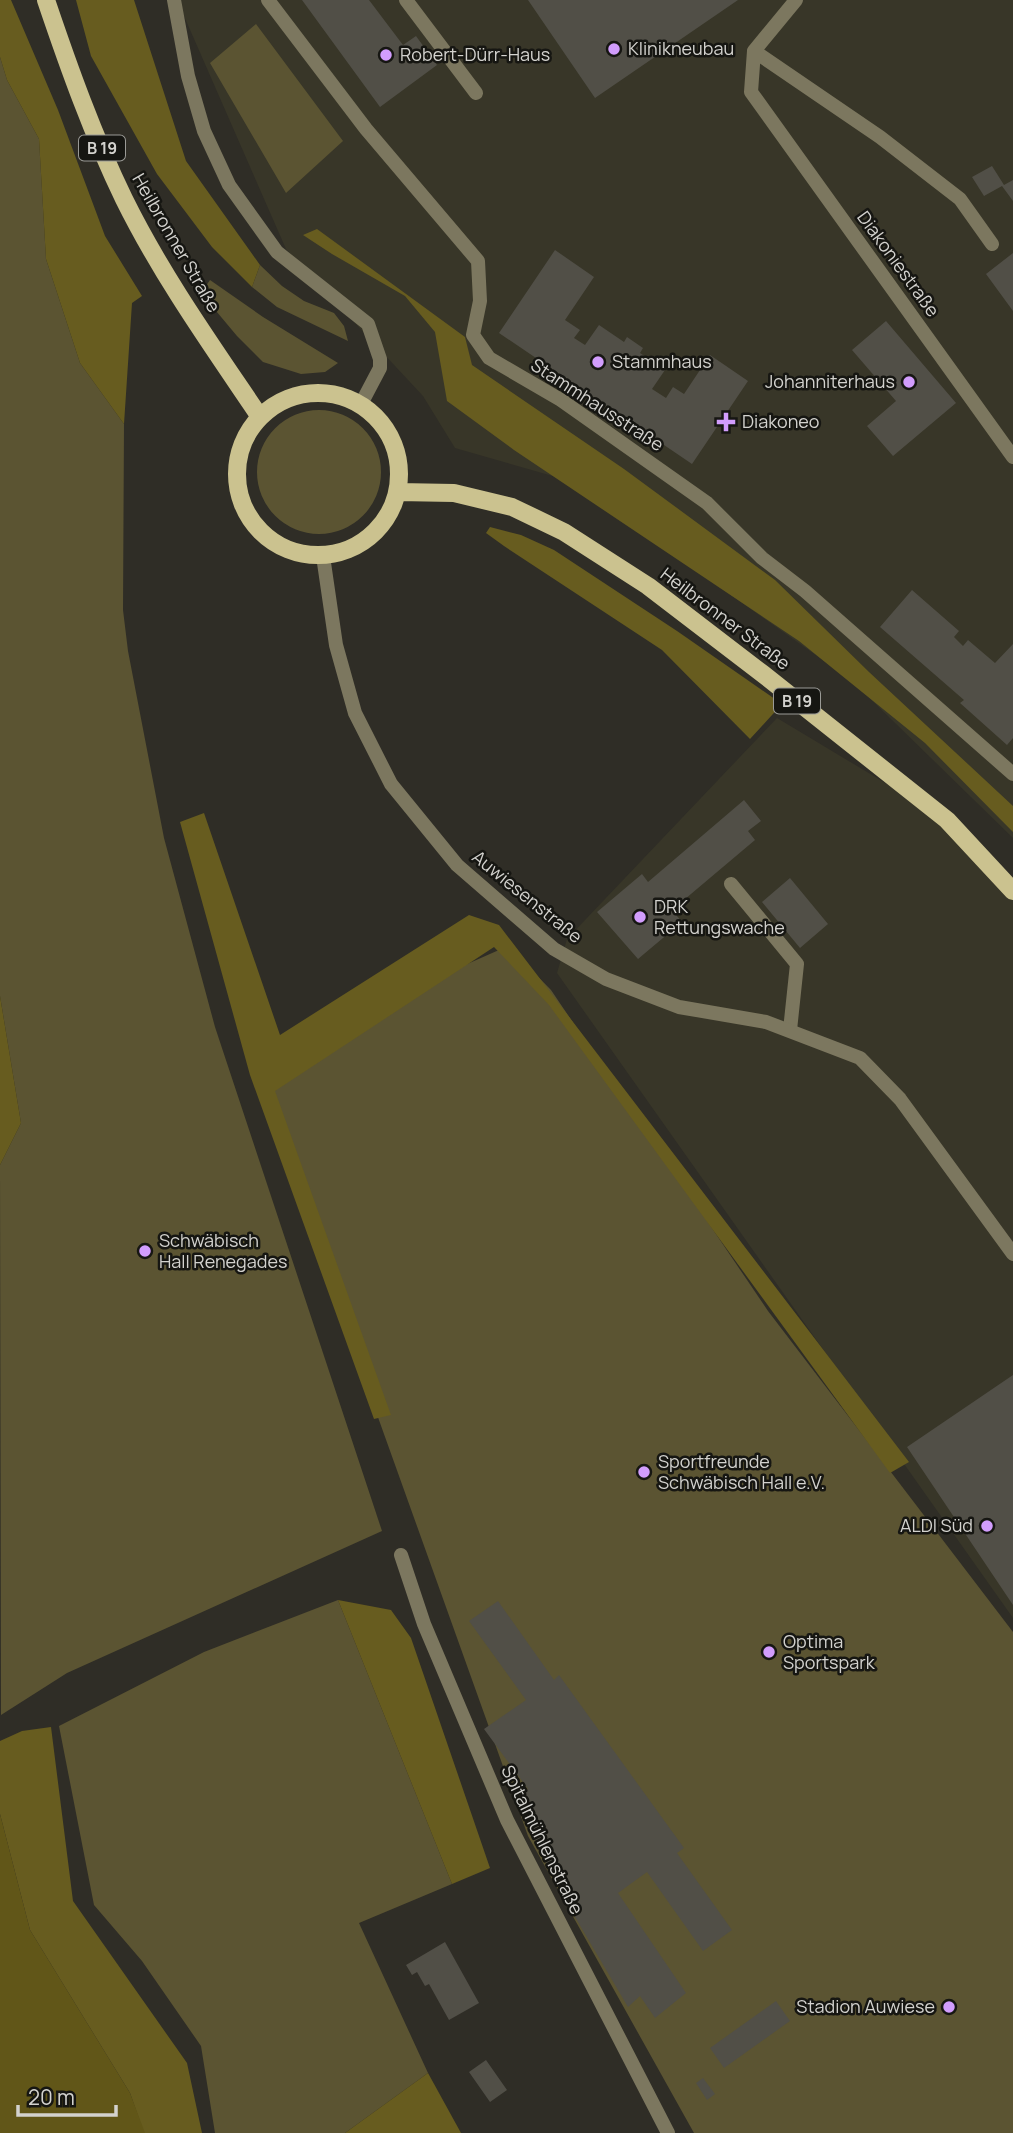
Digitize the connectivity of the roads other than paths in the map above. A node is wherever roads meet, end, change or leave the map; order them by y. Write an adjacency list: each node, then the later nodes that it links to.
1 (46, 0): 10 (main road, Heilbronner Straße / B 19)
2 (268, 0): 14 (street, Stammhausstraße)
3 (406, 0): 7 (street)
4 (796, 0): 6 (street)
5 (176, 2): 9 (street)
6 (754, 51): 8 (street); 11 (street, Diakoniestraße)
7 (477, 93)
8 (992, 244)
9 (361, 404): 10 (main road); 12 (main road)
10 (260, 417): 13 (main road)
11 (1013, 457)
12 (398, 492): 13 (main road); 16 (main road, Heilbronner Straße / B 19)
13 (323, 556): 17 (street, Auwiesenstraße)
14 (1013, 774)
15 (731, 884): 17 (street)
16 (1013, 891)
17 (790, 1030): 18 (street, Auwiesenstraße)
18 (1013, 1254)
19 (401, 1555): 20 (street, Spitalmühlenstraße)
20 (668, 2133)

